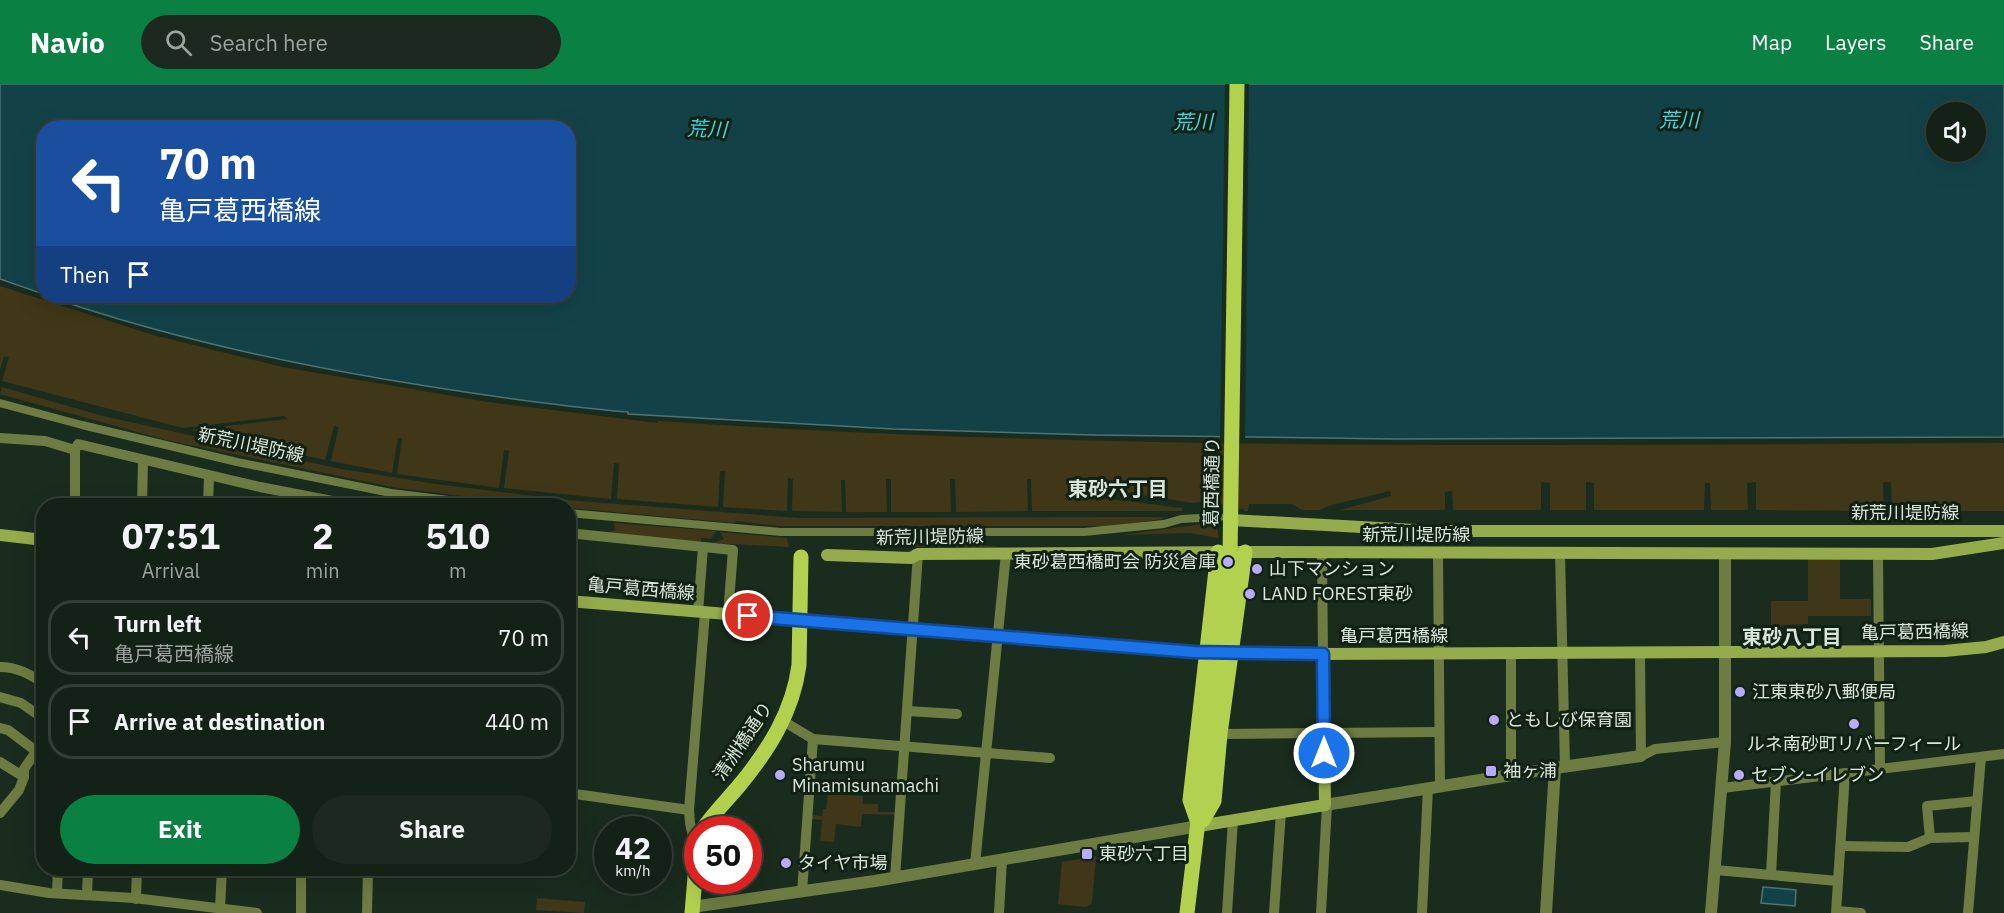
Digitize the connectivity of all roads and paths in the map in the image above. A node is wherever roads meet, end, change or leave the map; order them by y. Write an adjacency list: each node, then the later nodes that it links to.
1 (1236, 84): 13 (main road, 葛西橋通り)
2 (0, 403): 11 (street, 新荒川堤防線)
3 (0, 438): 4 (street)
4 (75, 450): 5 (street); 7 (street)
5 (143, 461): 6 (street); 8 (street)
6 (208, 476): 9 (street); 10 (street)
7 (75, 498)
8 (142, 498)
9 (208, 498)
10 (318, 498)
11 (432, 498)
12 (576, 514): 13 (street, 新荒川堤防線)
13 (1228, 520): 14 (main road, 新荒川堤防線); 86 (main road, 葛西橋通り)
14 (2004, 531)
15 (576, 534): 19 (street)
16 (0, 535): 17 (main road)
17 (36, 539)
18 (2004, 543): 28 (main road, 新荒川堤防線)
19 (703, 547): 32 (street); 33 (street)
20 (1218, 552): 21 (main road, 新荒川堤防線); 22 (main road, 新荒川堤防線); 39 (main road)
21 (1245, 552): 23 (main road, 新荒川堤防線); 42 (main road)
22 (1006, 553): 26 (main road, 新荒川堤防線); 36 (street)
23 (1322, 553): 24 (main road, 新荒川堤防線); 46 (street)
24 (1438, 553): 25 (main road, 新荒川堤防線); 43 (street)
25 (1560, 553): 27 (main road, 新荒川堤防線); 45 (street)
26 (918, 554): 29 (main road, 新荒川堤防線); 35 (street)
27 (1725, 554): 28 (main road, 新荒川堤防線); 41 (street)
28 (1878, 554): 38 (street)
29 (827, 555)
30 (801, 557): 34 (main road, 清洲橋通り)
31 (576, 602): 32 (main road, 亀戸葛西橋線)
32 (701, 613): 33 (main road, 亀戸葛西橋線); 80 (street)
33 (728, 615): 34 (main road, 亀戸葛西橋線)
34 (800, 621): 35 (main road, 亀戸葛西橋線); 53 (main road, 清洲橋通り)
35 (913, 630): 36 (main road, 亀戸葛西橋線); 50 (street)
36 (997, 637): 39 (main road, 亀戸葛西橋線); 62 (street)
37 (2004, 642): 38 (main road, 亀戸葛西橋線)
38 (1879, 651): 41 (main road, 亀戸葛西橋線); 70 (street)
39 (1206, 652): 42 (main road, 亀戸葛西橋線); 86 (main road)
40 (1640, 652): 41 (main road, 亀戸葛西橋線); 45 (main road, 亀戸葛西橋線); 64 (street)
41 (1726, 652): 59 (street)
42 (1232, 653): 46 (main road, 亀戸葛西橋線); 57 (main road)
43 (1439, 653): 44 (main road, 亀戸葛西橋線); 46 (main road, 亀戸葛西橋線); 56 (street)
44 (1511, 653): 45 (main road, 亀戸葛西橋線); 72 (street)
45 (1562, 653): 69 (street)
46 (1323, 654): 55 (main road)
47 (0, 667): 48 (street)
48 (36, 679)
49 (0, 697): 51 (street)
50 (907, 711): 52 (street); 60 (street)
51 (36, 713)
52 (957, 714)
53 (783, 721): 58 (street); 84 (main road, 清洲橋通り)
54 (0, 728): 61 (street)
55 (1324, 732): 56 (street); 57 (street); 79 (main road)
56 (1438, 732): 75 (street)
57 (1220, 734): 86 (main road)
58 (813, 739): 60 (street); 103 (street)
59 (1725, 742): 64 (street); 76 (street)
60 (905, 746): 62 (street); 100 (street)
61 (36, 751)
62 (985, 753): 66 (street); 91 (street)
63 (2004, 754): 67 (street)
64 (1641, 756): 69 (street)
65 (36, 758): 73 (street)
66 (1050, 758)
67 (1981, 758): 70 (street); 78 (street)
68 (0, 762): 73 (street)
69 (1560, 767): 72 (street); 120 (street)
70 (1880, 769): 71 (street)
71 (1845, 773): 74 (street); 89 (street)
72 (1511, 775): 75 (street)
73 (24, 777): 82 (street)
74 (1776, 781): 76 (street); 93 (street)
75 (1434, 787): 79 (street); 119 (street)
76 (1722, 788): 92 (street)
77 (576, 794): 80 (street)
78 (1977, 801): 87 (street); 88 (street)
79 (1326, 805): 81 (main road); 118 (street)
80 (689, 810): 83 (street)
81 (1281, 812): 85 (main road); 117 (street)
82 (0, 813)
83 (689, 816)
84 (713, 816)
85 (1233, 820): 86 (main road); 116 (street)
86 (1199, 826): 90 (street); 115 (main road, 葛西橋通り)
87 (1973, 837): 88 (street); 123 (street)
88 (1930, 838): 89 (street)
89 (1841, 846): 101 (street)
90 (1002, 860): 91 (street); 114 (street)
91 (975, 864): 100 (street)
92 (1715, 870): 93 (street); 121 (street)
93 (1770, 875): 101 (street)
94 (58, 876): 104 (street)
95 (88, 876): 106 (street)
96 (137, 876): 107 (street)
97 (222, 876): 108 (street)
98 (301, 876): 112 (street)
99 (368, 876): 113 (street)
100 (895, 878): 103 (street)
101 (1838, 881): 110 (street)
102 (0, 885): 104 (street)
103 (802, 892): 109 (street)
104 (57, 893): 106 (street)
105 (693, 894): 109 (main road)
106 (87, 895): 107 (street)
107 (136, 899): 108 (street)
108 (220, 909): 111 (street)
109 (692, 910)
110 (1836, 912): 122 (street)
111 (257, 913)
112 (301, 913)
113 (367, 913)
114 (999, 913)
115 (1187, 913)
116 (1227, 913)
117 (1274, 913)
118 (1321, 913)
119 (1422, 913)
120 (1546, 913)
121 (1711, 913)
122 (1861, 913)
123 (1968, 913)

